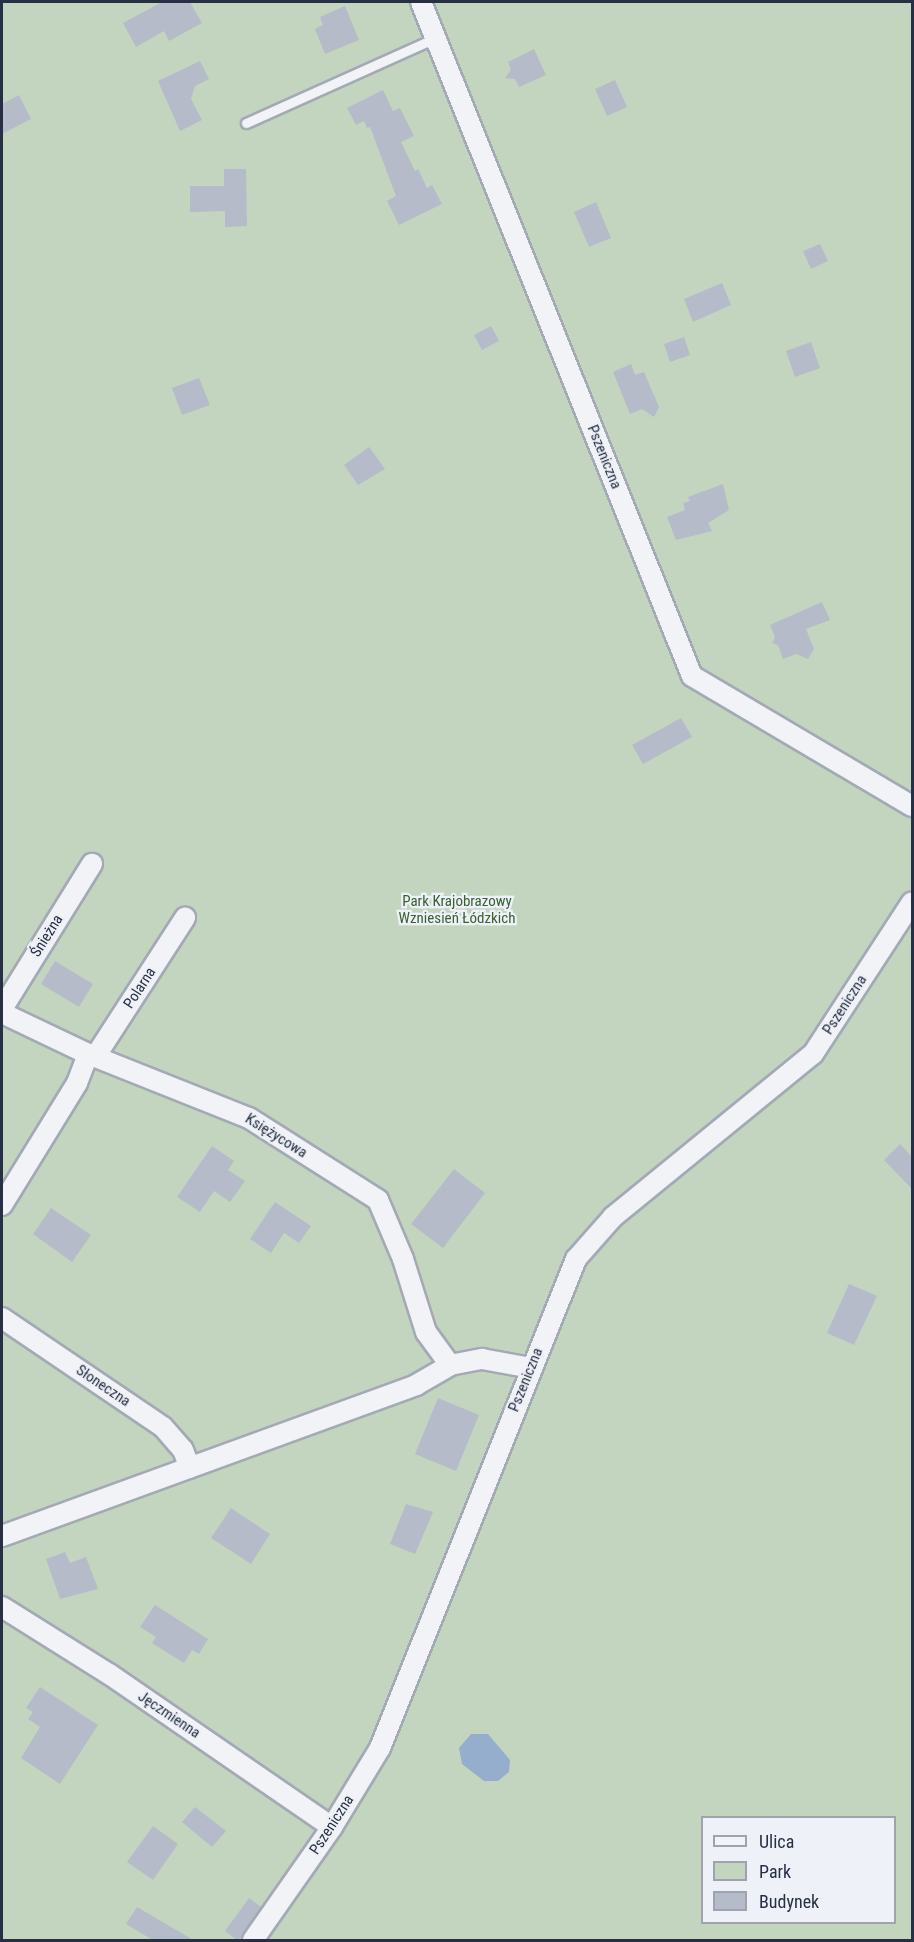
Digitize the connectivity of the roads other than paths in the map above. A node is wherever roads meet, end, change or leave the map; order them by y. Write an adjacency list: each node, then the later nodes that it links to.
1 (421, 2): 2 (street, Pszeniczna)
2 (436, 37): 3 (lane); 4 (street, Pszeniczna)
3 (246, 123)
4 (912, 806)
5 (92, 864): 8 (street, Śnieżna)
6 (912, 902): 14 (street, Pszeniczna)
7 (185, 918): 10 (street, Polarna)
8 (2, 1009)
9 (2, 1014): 10 (street, Księżycowa)
10 (91, 1056): 11 (street, Polarna); 13 (street, Księżycowa)
11 (2, 1205)
12 (2, 1318): 15 (street, Słoneczna)
13 (450, 1365): 14 (street); 15 (street)
14 (531, 1368): 18 (street, Pszeniczna)
15 (190, 1468): 16 (street)
16 (2, 1536)
17 (2, 1607): 18 (street, Jęczmienna)
18 (333, 1827): 19 (street, Pszeniczna)
19 (253, 1941)

